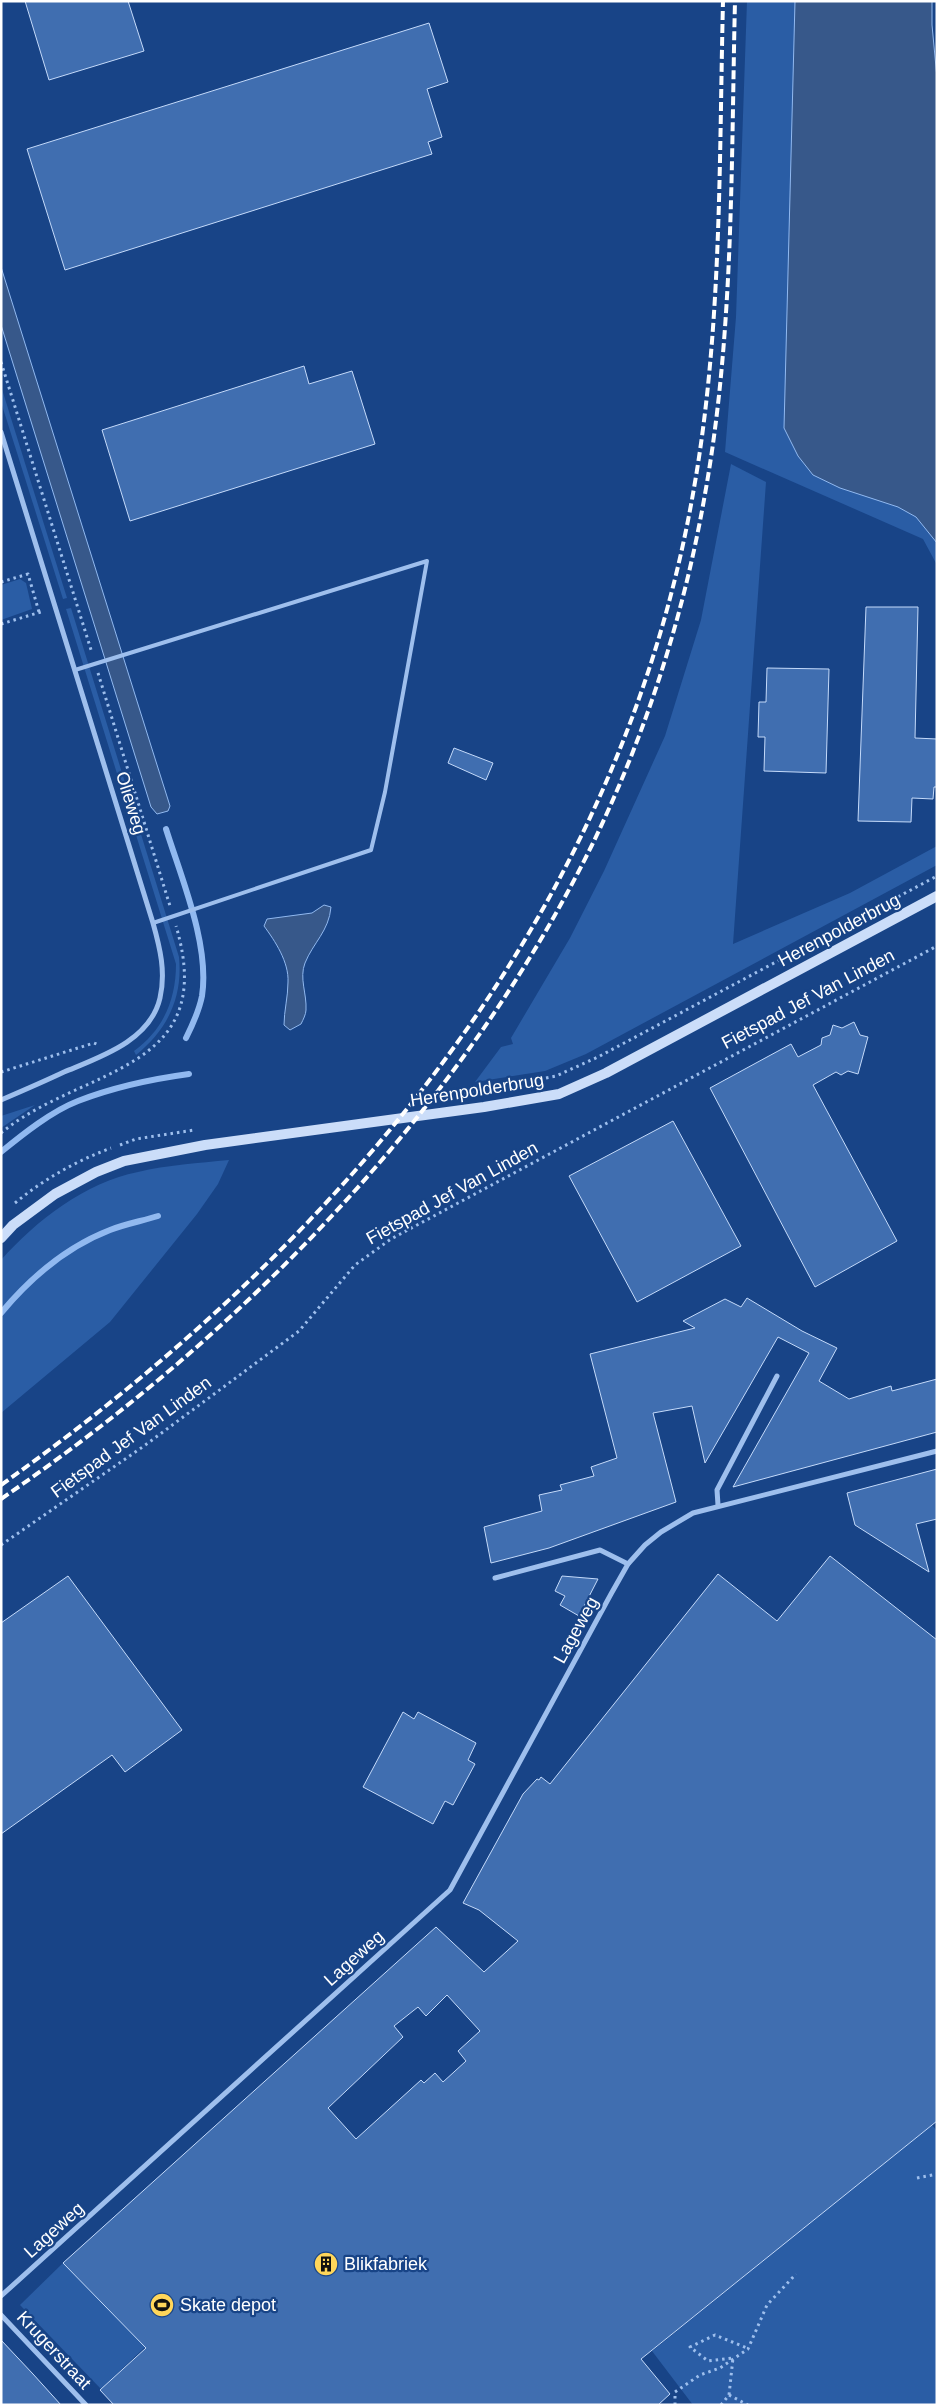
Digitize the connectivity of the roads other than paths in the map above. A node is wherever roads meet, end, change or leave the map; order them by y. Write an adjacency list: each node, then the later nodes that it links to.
1 (1, 432): 2 (street, Olieweg)
2 (75, 670): 4 (street, Olieweg); 4 (lane)
3 (937, 896): 6 (street, Herenpolderbrug)
4 (153, 923): 5 (street, Olieweg)
5 (1, 1100)
6 (1, 1238)
7 (777, 1376): 9 (street)
8 (937, 1451): 9 (street, Lageweg)
9 (718, 1505): 10 (street, Lageweg)
10 (628, 1564): 11 (street); 12 (street, Lageweg)
11 (495, 1578)
12 (1, 2296)
13 (1, 2315): 14 (street, Krugerstraat)
14 (86, 2405)

